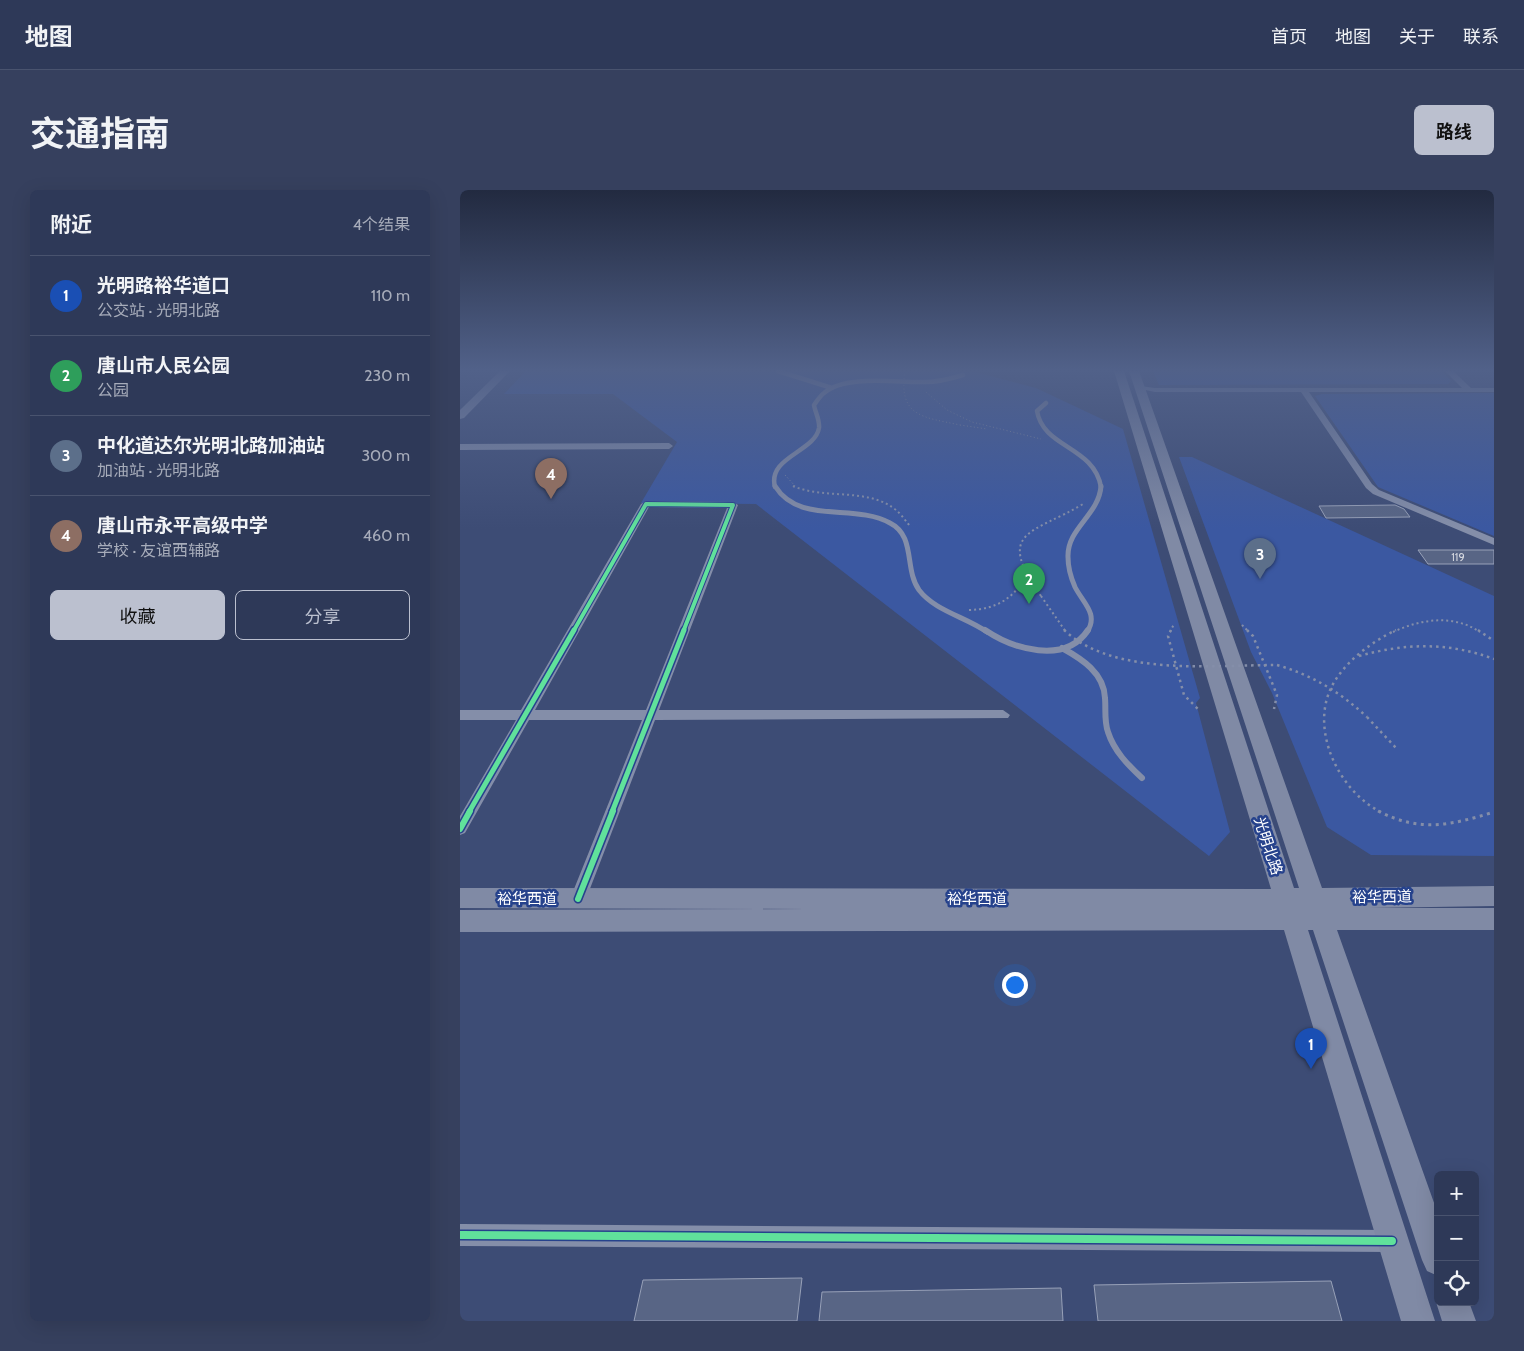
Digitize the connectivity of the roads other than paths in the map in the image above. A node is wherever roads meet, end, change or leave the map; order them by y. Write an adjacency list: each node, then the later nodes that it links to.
1 (819, 424): 9 (lane)
2 (1040, 424): 9 (lane)
3 (1136, 424): 19 (main road, 光明北路)
4 (1152, 424): 20 (main road, 光明北路)
5 (1326, 424): 8 (street)
6 (460, 446): 7 (street)
7 (669, 446)
8 (1494, 542)
9 (1062, 648): 14 (lane)
10 (460, 715): 11 (street)
11 (525, 715): 12 (street); 12 (street); 15 (street)
12 (650, 715): 13 (street); 18 (street)
13 (1003, 715)
14 (1142, 778)
15 (460, 830)
16 (1494, 896): 20 (main road, 裕华西道)
17 (460, 898): 18 (main road, 裕华西道)
18 (578, 899): 19 (main road, 裕华西道)
19 (1289, 909): 20 (main road, 裕华西道); 22 (main road, 裕华西道); 24 (main road, 光明北路)
20 (1317, 909): 21 (main road, 裕华西道); 25 (main road, 光明北路)
21 (1494, 919)
22 (460, 921)
23 (460, 1235): 24 (street)
24 (1392, 1241): 27 (main road, 光明北路)
25 (1434, 1248)
26 (1453, 1306): 28 (main road)
27 (1418, 1321)
28 (1459, 1321)

